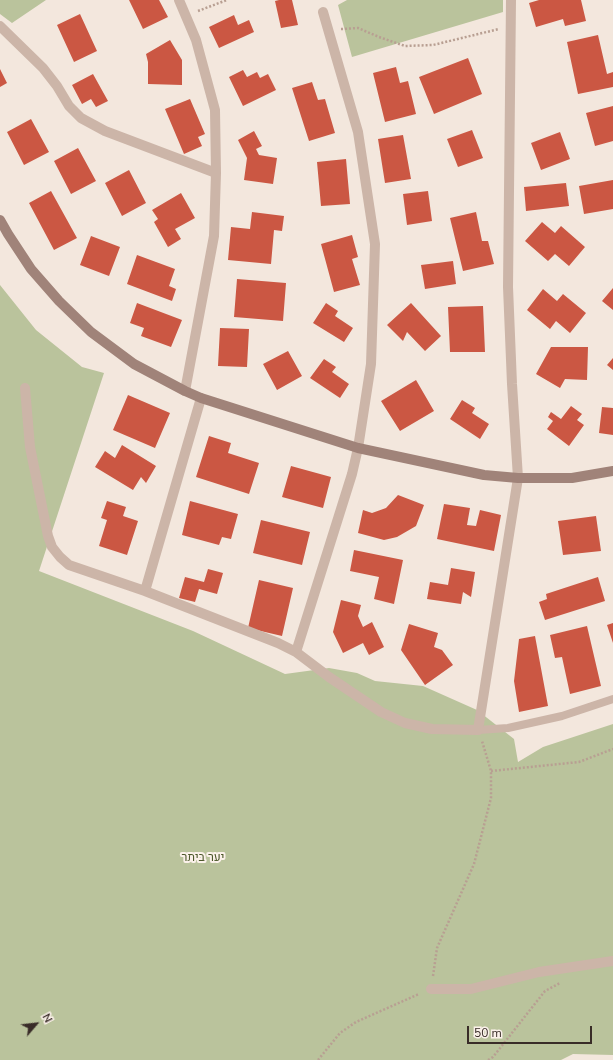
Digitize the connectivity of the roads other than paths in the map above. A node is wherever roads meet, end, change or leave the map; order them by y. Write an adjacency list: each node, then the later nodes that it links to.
1 (178, 0): 5 (street)
2 (511, 0): 12 (street)
3 (323, 12): 10 (street)
4 (0, 26): 5 (street)
5 (216, 173): 8 (street)
6 (0, 220): 8 (street)
7 (25, 388): 13 (street)
8 (184, 391): 9 (street)
9 (201, 398): 10 (street); 13 (street)
10 (358, 448): 12 (street); 14 (street)
11 (613, 471): 12 (street)
12 (518, 478): 16 (street)
13 (145, 591): 14 (street)
14 (296, 652): 16 (street)
15 (613, 699): 16 (lane)
16 (478, 730)
17 (613, 961): 18 (street)
18 (431, 989)

